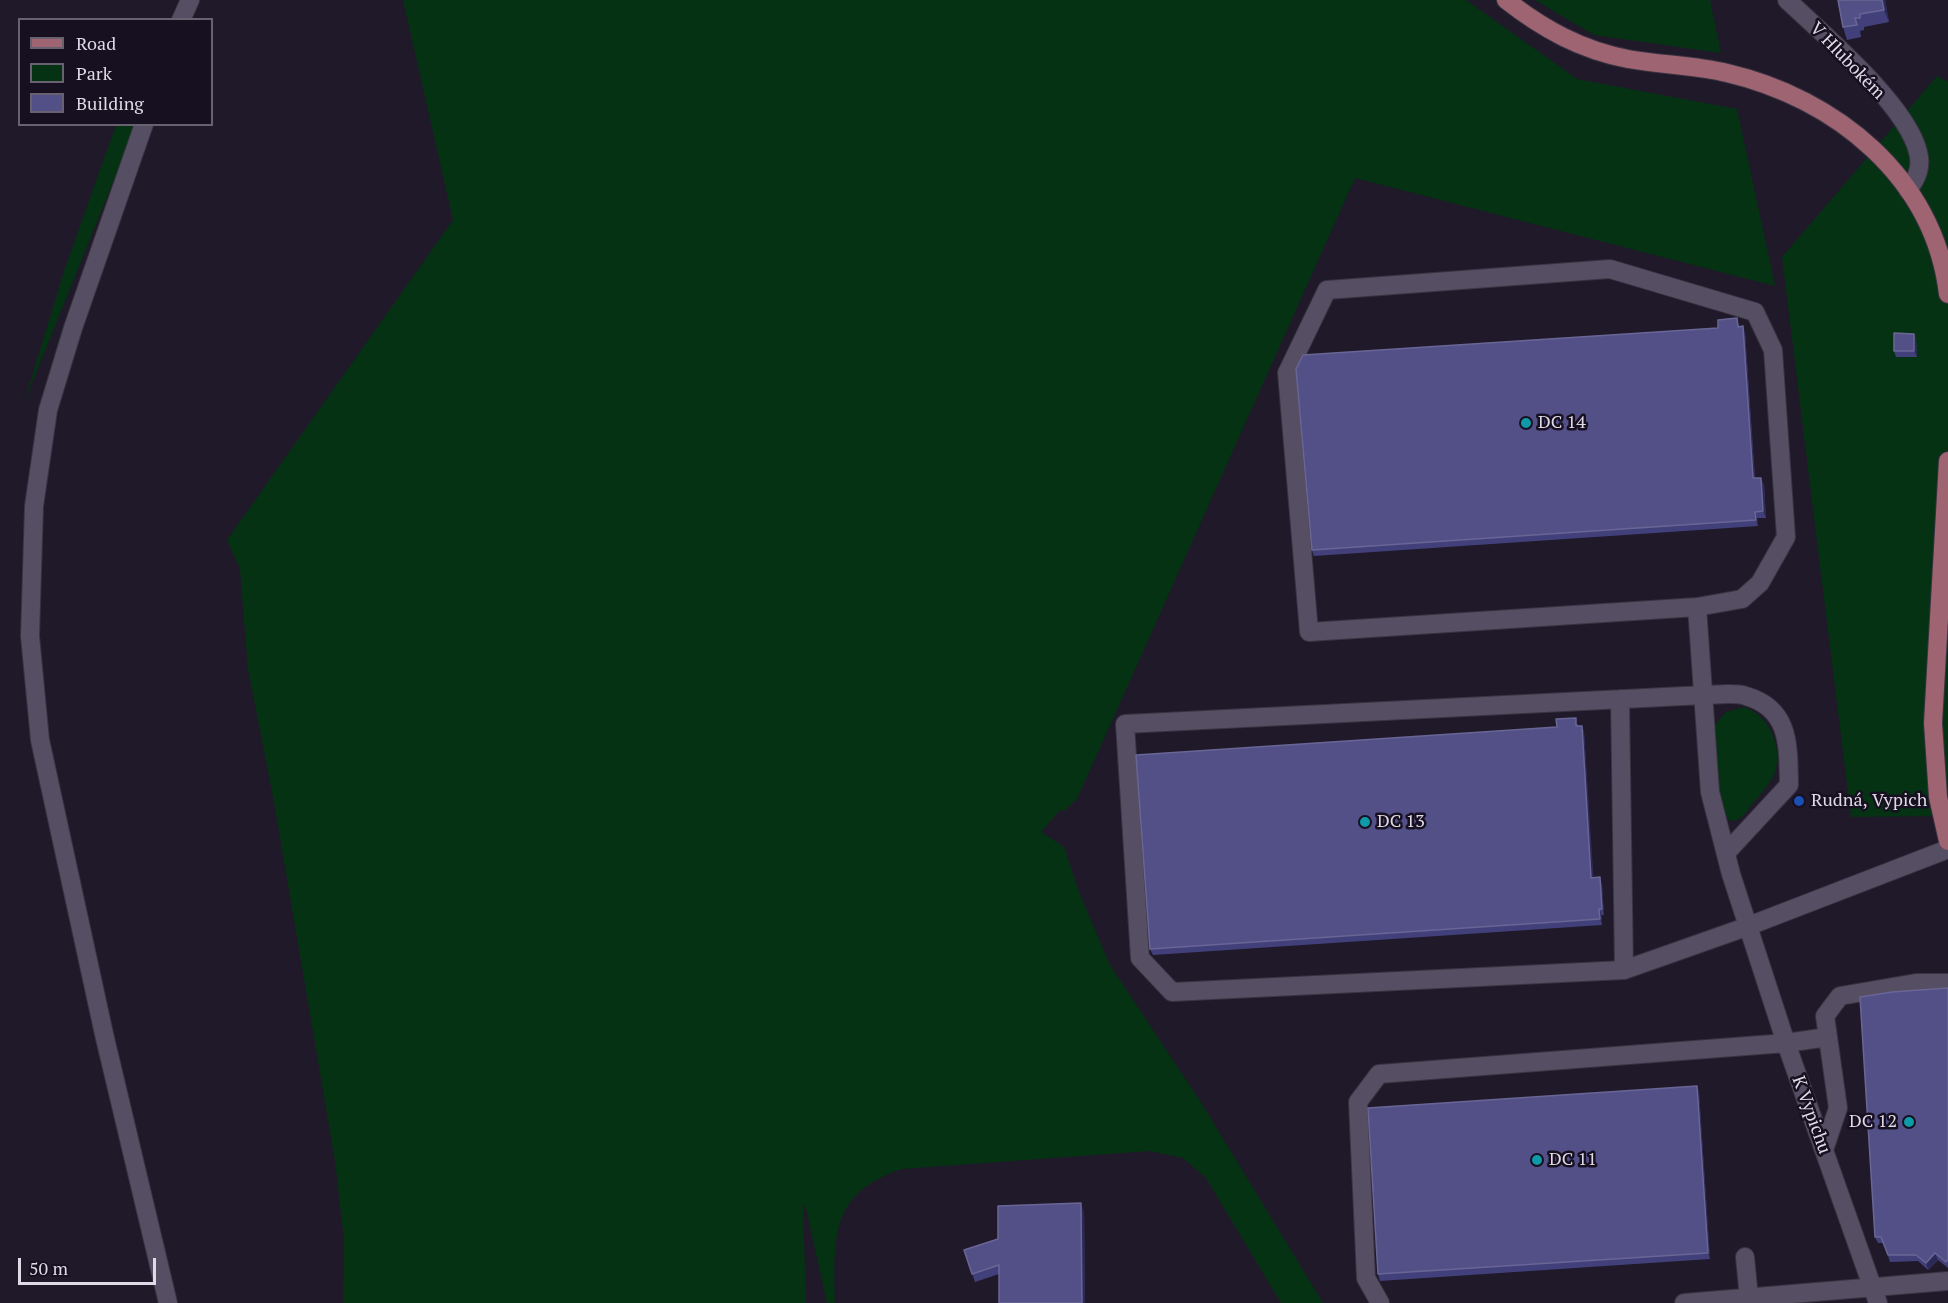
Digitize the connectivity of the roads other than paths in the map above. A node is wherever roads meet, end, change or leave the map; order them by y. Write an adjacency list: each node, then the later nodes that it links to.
1 (190, 0): 4 (street)
2 (1506, 0): 6 (main road)
3 (1787, 0): 6 (street, V Hlubokém)
4 (182, 18)
5 (143, 126): 25 (street)
6 (1908, 190): 7 (main road)
7 (1948, 294)
8 (1948, 461): 12 (main road)
9 (1696, 607): 9 (street); 10 (street, K Vypichu)
10 (1704, 695): 11 (street); 14 (street, K Vypichu); 14 (street)
11 (1620, 699): 16 (street); 16 (street)
12 (1948, 841)
13 (1948, 849): 15 (street)
14 (1726, 853): 15 (street, K Vypichu)
15 (1746, 927): 16 (street); 19 (street, K Vypichu)
16 (1624, 970)
17 (1948, 983): 18 (street)
18 (1828, 1037): 19 (street); 20 (street)
19 (1786, 1043): 20 (street, K Vypichu); 26 (street)
20 (1824, 1150): 23 (street, K Vypichu)
21 (1745, 1257): 24 (street)
22 (1948, 1281): 23 (street)
23 (1876, 1295): 24 (street)
24 (1749, 1298): 27 (street)
25 (168, 1303)
26 (1380, 1303)
27 (1684, 1303)

